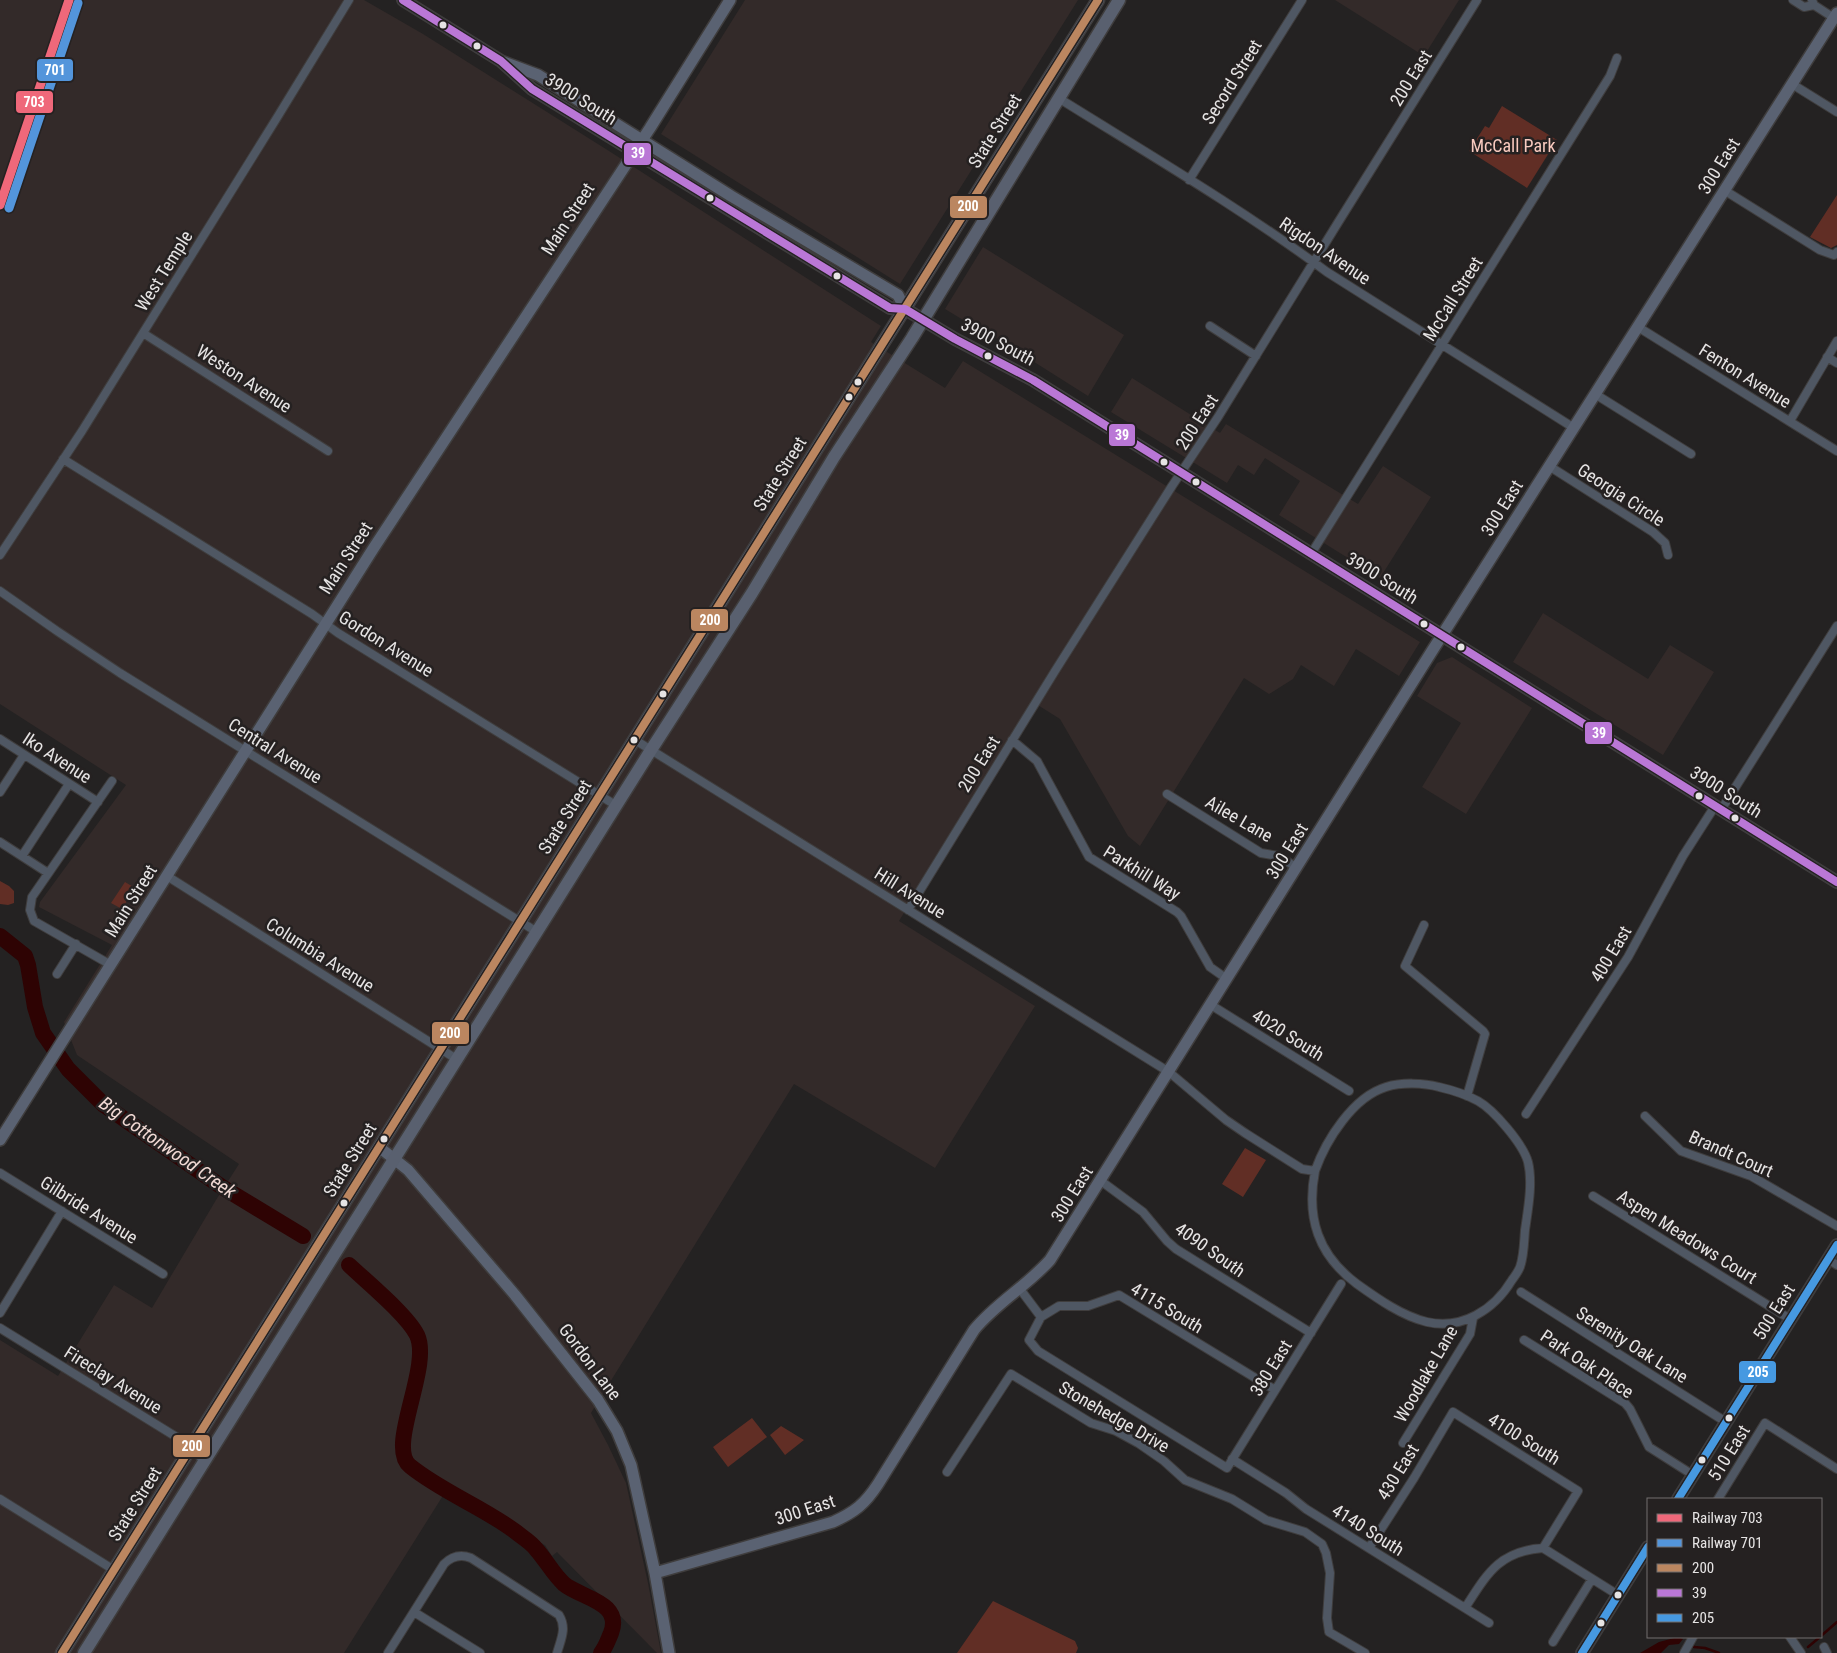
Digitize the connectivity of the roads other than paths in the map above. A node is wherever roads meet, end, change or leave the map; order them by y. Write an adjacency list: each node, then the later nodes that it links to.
1 (349, 0): 26 (street, West Temple)
2 (403, 0): 12 (street, 3900 South)
3 (730, 0): 16 (street, Main Street)
4 (1098, 0): 22 (main road, State Street)
5 (1119, 0): 14 (main road, State Street)
6 (1302, 0): 18 (street, Secord Street)
7 (1477, 0): 21 (street, 200 East)
8 (1793, 0): 9 (street)
9 (1813, 3): 10 (street)
10 (1835, 15): 13 (street, 300 East)
11 (1617, 58): 28 (street, McCall Street)
12 (501, 60): 16 (street, 3900 South); 17 (street, 3900 South)
13 (1792, 84): 15 (street); 19 (street, 300 East)
14 (1060, 99): 18 (street, Rigdon Avenue); 23 (main road, State Street)
15 (1837, 112)
16 (641, 140): 17 (street, Main Street); 22 (street, 3900 South)
17 (633, 152): 22 (street, 3900 South); 45 (street, Main Street)
18 (1189, 180): 21 (street, Rigdon Avenue)
19 (1724, 190): 20 (street); 25 (street, 300 East)
20 (1837, 252)
21 (1314, 262): 28 (street, Rigdon Avenue); 29 (street, 200 East)
22 (905, 309): 23 (street, 3900 South); 49 (main road, State Street)
23 (923, 320): 40 (street, 3900 South); 52 (main road, State Street)
24 (1210, 326): 29 (street)
25 (1638, 327): 32 (street, 300 East); 33 (street, Fenton Avenue)
26 (143, 333): 35 (street, Weston Avenue); 38 (street, West Temple)
27 (1837, 341): 30 (street)
28 (1442, 344): 34 (street, Rigdon Avenue); 41 (street, McCall Street)
29 (1256, 356): 40 (street, 200 East)
30 (1828, 357): 31 (street); 33 (street)
31 (1837, 362)
32 (1595, 394): 34 (street, 300 East); 37 (street)
33 (1790, 421): 36 (street, Fenton Avenue)
34 (1574, 428): 39 (street, 300 East)
35 (328, 451)
36 (1837, 451)
37 (1690, 454)
38 (63, 459): 42 (street, West Temple); 45 (street, Gordon Avenue)
39 (1549, 466): 43 (street, Georgia Circle); 47 (street, 300 East)
40 (1181, 473): 41 (street, 3900 South); 50 (street, 200 East)
41 (1311, 554): 47 (street, 3900 South)
42 (0, 555)
43 (1668, 555)
44 (0, 591): 51 (street, Central Avenue)
45 (325, 623): 51 (street, Main Street); 58 (street, Gordon Avenue)
46 (1837, 626): 61 (street, 400 East)
47 (1442, 636): 61 (street, 3900 South); 64 (street, 300 East)
48 (0, 739): 53 (street, Iko Avenue)
49 (635, 740): 52 (street, Hill Avenue); 58 (main road, State Street)
50 (1012, 740): 68 (street, 200 East); 75 (street, Parkhill Way)
51 (246, 750): 66 (street, Main Street); 69 (street, Central Avenue)
52 (651, 750): 60 (main road, State Street); 68 (street, Hill Avenue)
53 (24, 755): 55 (street, Iko Avenue); 56 (street)
54 (112, 781): 59 (street)
55 (69, 784): 59 (street, Iko Avenue); 63 (street)
56 (0, 792)
57 (1167, 794): 64 (street, Ailee Lane)
58 (600, 796): 60 (street, Gordon Avenue); 69 (main road, State Street)
59 (98, 802): 65 (street)
60 (617, 806): 71 (main road, State Street)
61 (1718, 808): 67 (street, 3900 South); 82 (street, 400 East)
62 (0, 842): 63 (street)
63 (22, 856): 65 (street)
64 (1297, 868): 75 (street, 300 East)
65 (48, 873): 72 (street)
66 (167, 876): 73 (street, Main Street); 77 (street, Columbia Avenue)
67 (1837, 882)
68 (908, 910): 79 (street, Hill Avenue)
69 (521, 922): 71 (street, Central Avenue); 77 (main road, State Street)
70 (1424, 925): 81 (street)
71 (537, 932): 78 (main road, State Street)
72 (76, 944): 73 (street); 74 (street)
73 (111, 965): 84 (street, Main Street)
74 (57, 974)
75 (1227, 979): 76 (street, 300 East)
76 (1211, 1004): 79 (street, 300 East); 80 (street, 4020 South)
77 (440, 1049): 78 (street, Columbia Avenue); 85 (main road, State Street)
78 (458, 1060): 86 (main road, State Street)
79 (1169, 1072): 87 (street, Hill Avenue); 89 (street, 300 East)
80 (1349, 1091)
81 (1467, 1096): 87 (street); 101 (street)
82 (1526, 1114)
83 (1645, 1116): 92 (street, Brandt Court)
84 (0, 1140)
85 (379, 1148): 86 (street, Gordon Lane); 110 (main road, State Street)
86 (396, 1159): 112 (main road, State Street); 123 (street, Gordon Lane)
87 (1315, 1171): 101 (street)
88 (0, 1173): 91 (street, Gilbride Avenue)
89 (1101, 1181): 97 (street, 300 East); 104 (street, 4090 South)
90 (1593, 1196): 102 (street, Aspen Meadows Court)
91 (62, 1211): 95 (street, Gilbride Avenue); 99 (street)
92 (1837, 1226)
93 (1837, 1245): 94 (street, 500 East)
94 (1833, 1262): 102 (street, 500 East)
95 (163, 1274)
96 (1341, 1284): 104 (street, 380 East)
97 (1020, 1289): 100 (street); 123 (street, 300 East)
98 (1522, 1292): 108 (street, Serenity Oak Lane)
99 (0, 1313)
100 (1041, 1317): 106 (street, 4115 South); 111 (street, 380 East)
101 (1473, 1318): 109 (street, Woodlake Lane)
102 (1790, 1319): 108 (street, 500 East)
103 (0, 1328): 110 (street, Fireclay Avenue)
104 (1311, 1333): 106 (street, 380 East)
105 (1524, 1340): 115 (street, Park Oak Place)
106 (1276, 1390): 111 (street, 380 East)
107 (1453, 1412): 119 (street, 430 East); 120 (street, 4100 South)
108 (1726, 1422): 115 (street, 500 East)
109 (1403, 1444)
110 (191, 1446): 112 (street, Fireclay Avenue); 122 (main road, State Street)
111 (1232, 1459): 119 (street, 4140 South)
112 (205, 1463): 133 (main road, State Street)
113 (1837, 1469): 117 (street, 510 East)
114 (947, 1472): 138 (street, Stonehedge Drive)
115 (1693, 1475): 116 (street, 500 East)
116 (1679, 1498)
117 (1719, 1498)
118 (0, 1499): 122 (street)
119 (1369, 1548): 126 (street, 4140 South)
120 (1543, 1548): 124 (street); 126 (street)
121 (1647, 1549): 125 (street)
122 (114, 1570): 132 (main road, State Street)
123 (655, 1573): 137 (street, Gordon Lane)
124 (1592, 1578): 125 (street); 131 (street)
125 (1618, 1595): 139 (street)
126 (1465, 1608): 128 (street, 4140 South)
127 (414, 1612): 134 (street); 135 (street); 136 (street)
128 (1489, 1623)
129 (1692, 1638): 140 (street)
130 (1791, 1638): 141 (street)
131 (1553, 1642)
132 (62, 1653)
133 (84, 1653)
134 (388, 1653)
135 (480, 1653)
136 (558, 1653)
137 (669, 1653)
138 (1365, 1653)
139 (1582, 1653)
140 (1684, 1653)
141 (1801, 1653)

